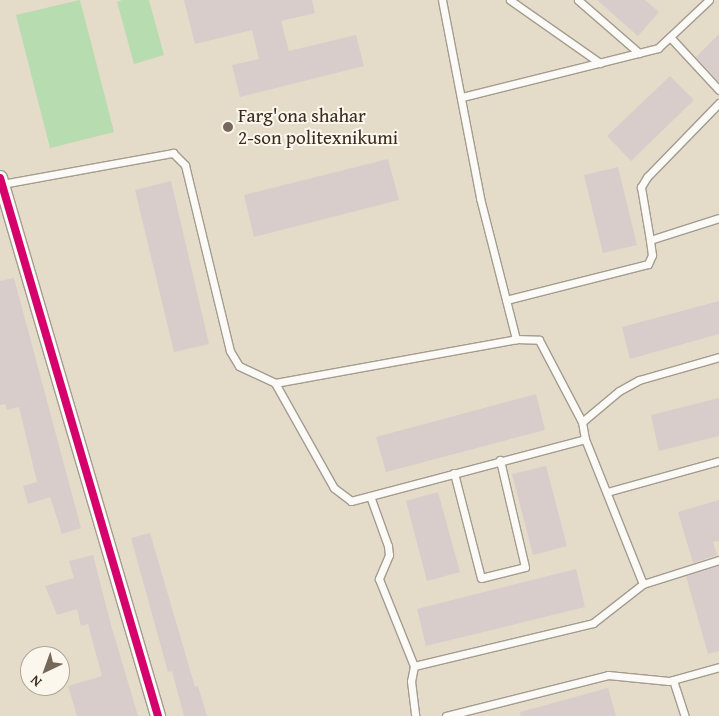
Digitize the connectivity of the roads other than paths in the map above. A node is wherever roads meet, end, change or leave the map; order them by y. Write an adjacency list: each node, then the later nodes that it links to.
1 (442, 0): 9 (lane)
2 (510, 0): 7 (lane)
3 (578, 0): 6 (lane)
4 (709, 0): 5 (lane)
5 (670, 37): 6 (lane); 8 (lane)
6 (639, 53): 7 (lane)
7 (600, 62): 9 (lane)
8 (719, 90)
9 (462, 97): 14 (lane)
10 (719, 103): 13 (lane)
11 (1, 181): 17 (lane); 30 (street)
12 (719, 218): 13 (lane)
13 (650, 240): 14 (lane)
14 (506, 300): 15 (lane)
15 (516, 339): 17 (lane); 18 (lane)
16 (719, 357): 18 (lane)
17 (275, 383): 24 (lane)
18 (582, 422): 19 (lane)
19 (585, 439): 20 (lane); 23 (lane)
20 (500, 460): 22 (lane); 22 (lane)
21 (719, 461): 23 (lane)
22 (454, 473): 24 (lane)
23 (607, 492): 26 (lane)
24 (370, 496): 27 (lane)
25 (719, 560): 26 (lane)
26 (643, 584): 27 (lane)
27 (414, 666): 31 (lane)
28 (719, 667): 29 (lane)
29 (672, 680): 32 (lane); 33 (lane)
30 (158, 716)
31 (415, 716)
32 (446, 716)
33 (685, 716)

